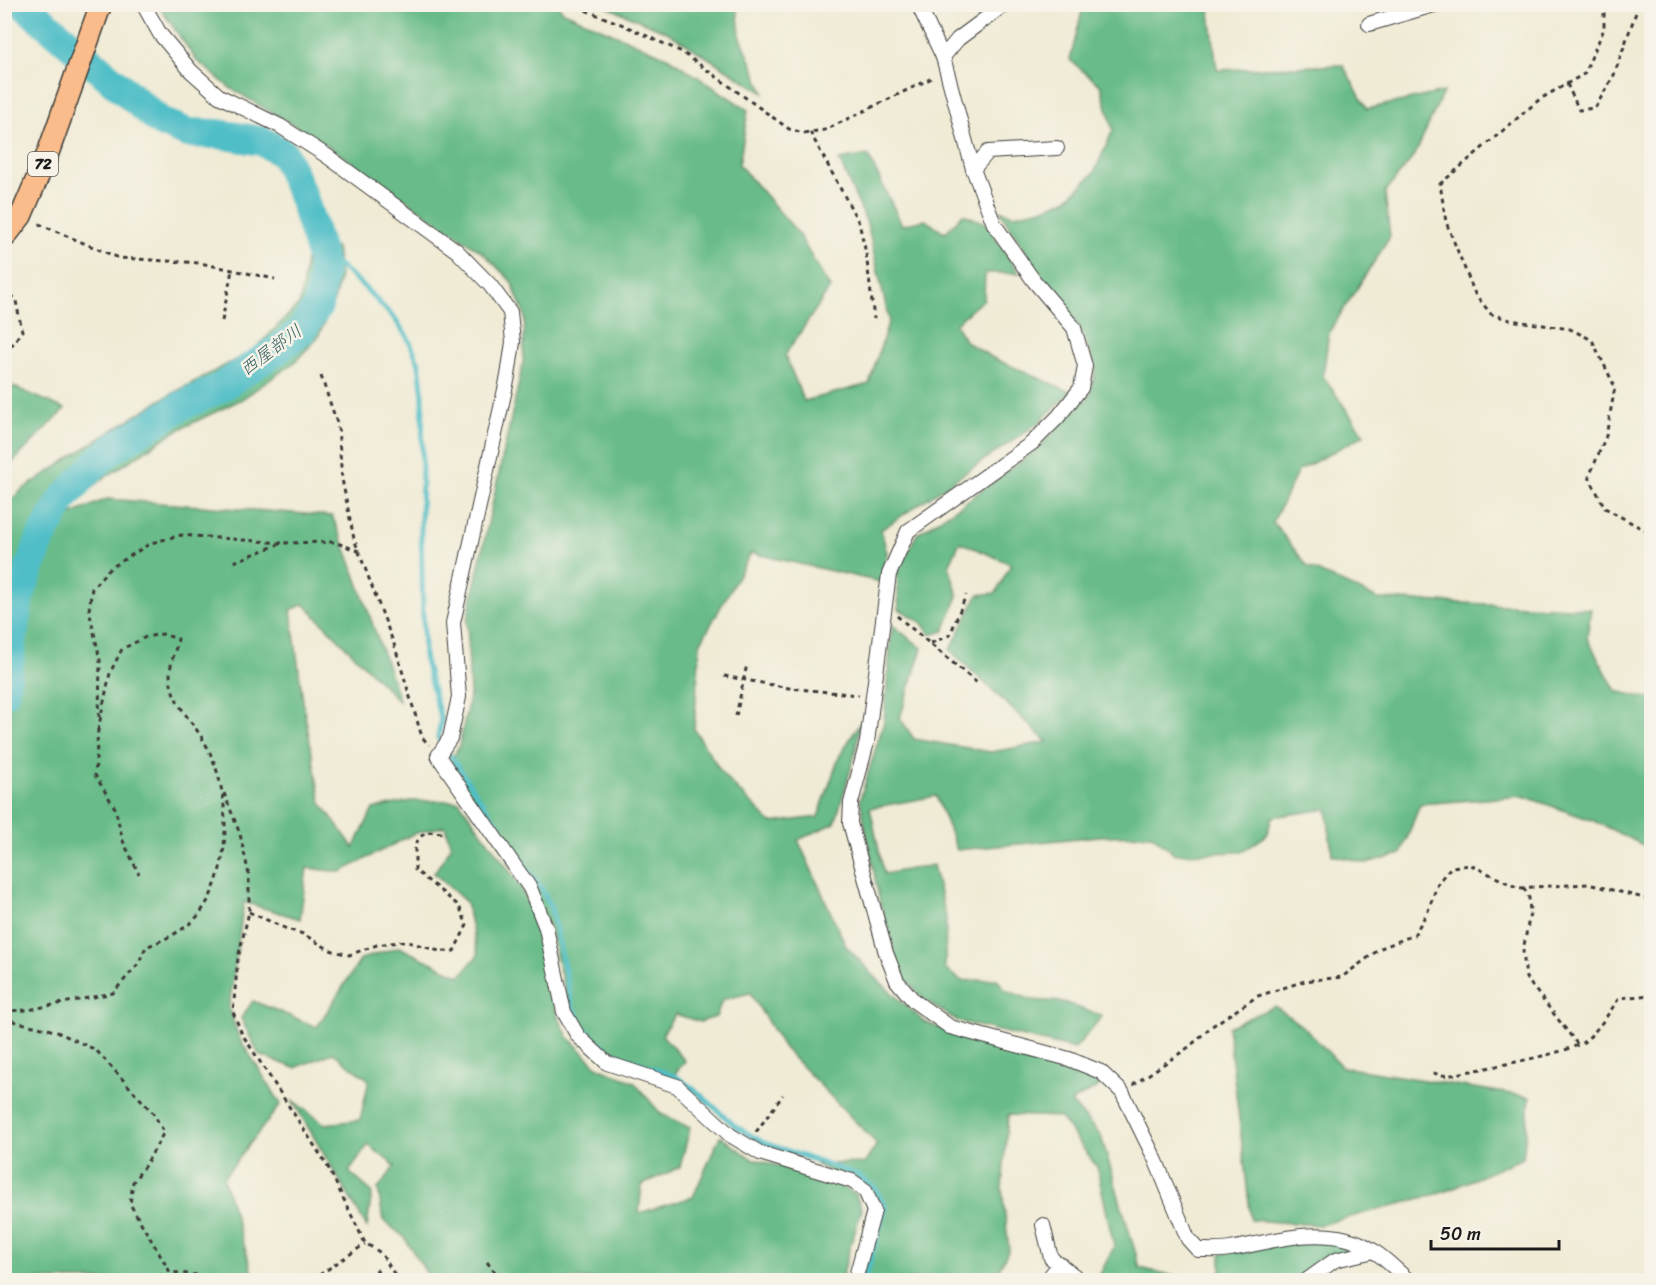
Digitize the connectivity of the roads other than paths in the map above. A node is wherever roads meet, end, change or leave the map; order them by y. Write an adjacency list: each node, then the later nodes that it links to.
1 (101, 4): 10 (main road, 72)
2 (143, 4): 15 (street)
3 (918, 4): 7 (street)
4 (1005, 4): 7 (street)
5 (1437, 4): 6 (street)
6 (1369, 24)
7 (943, 57): 9 (street)
8 (1057, 148): 9 (street)
9 (973, 169): 12 (street)
10 (4, 238)
11 (1043, 1225): 13 (street)
12 (1374, 1251): 14 (street); 18 (street)
13 (1060, 1264): 16 (street); 17 (street)
14 (1308, 1280)
15 (855, 1281)
16 (1047, 1281)
17 (1080, 1281)
18 (1408, 1281)

